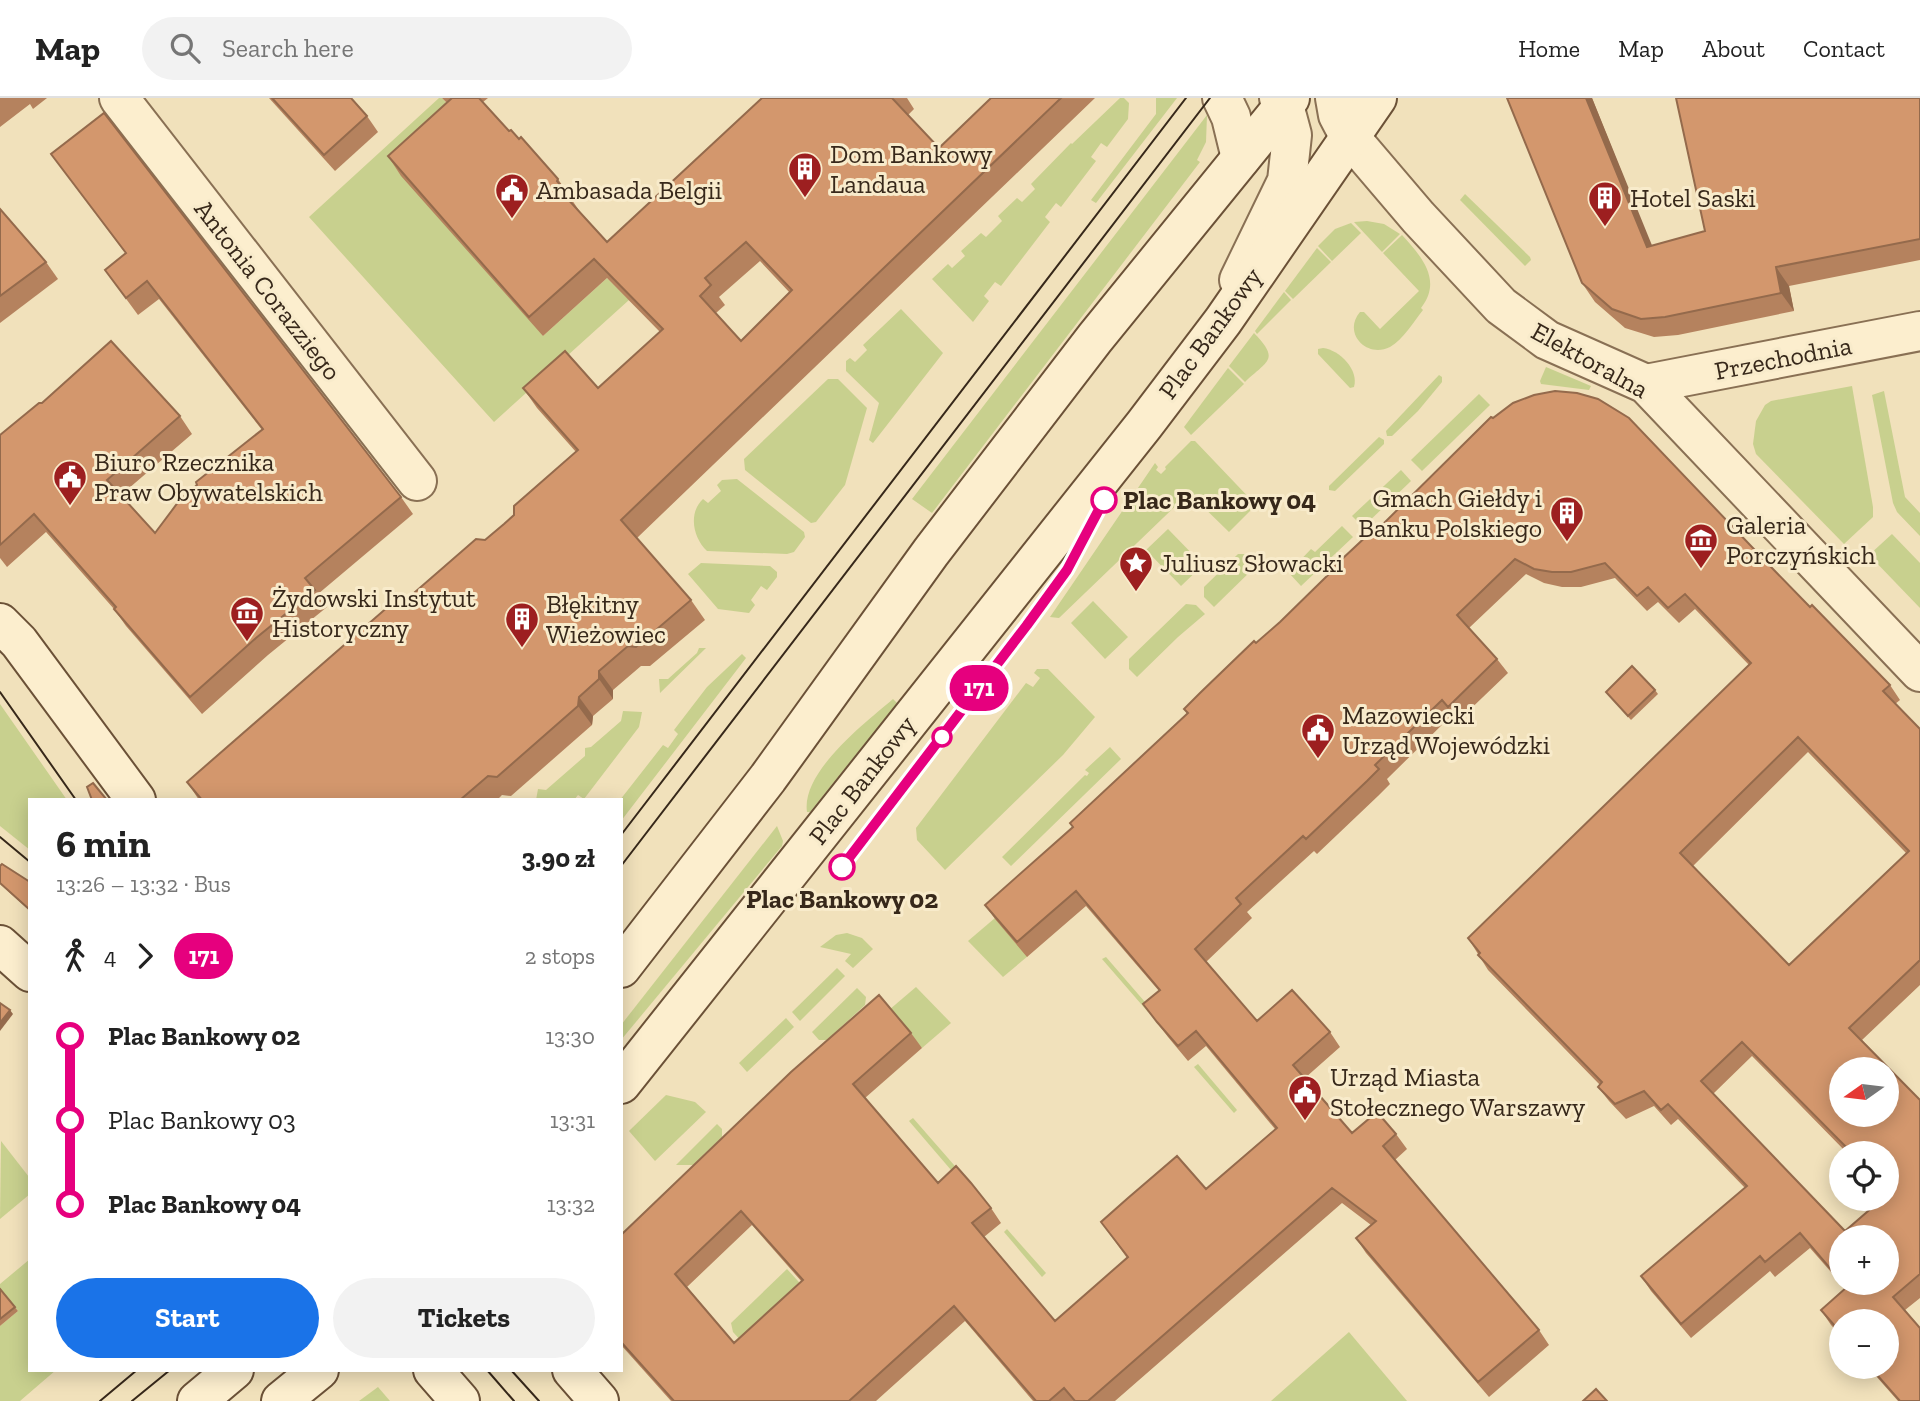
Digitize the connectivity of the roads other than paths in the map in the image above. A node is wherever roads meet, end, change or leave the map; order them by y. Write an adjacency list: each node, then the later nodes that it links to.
1 (120, 98): 11 (main road, Antonia Corazziego)
2 (1222, 98): 7 (main road)
3 (1335, 98): 6 (main road, Elektoralna)
4 (1377, 98): 6 (main road, Plac Bankowy)
5 (1284, 100): 7 (main road); 8 (main road)
6 (1349, 136): 8 (main road, Plac Bankowy); 10 (main road, Elektoralna)
7 (1241, 158): 16 (main road)
8 (1223, 321): 18 (main road, Plac Bankowy)
9 (1920, 331): 10 (main road, Przechodnia)
10 (1646, 384): 13 (main road, Elektoralna)
11 (417, 481)
12 (0, 623): 14 (main road)
13 (1920, 672)
14 (135, 798)
15 (0, 945): 17 (main road)
16 (623, 965)
17 (28, 970)
18 (623, 1081)
19 (232, 1372): 23 (main road)
20 (317, 1372): 24 (main road)
21 (435, 1372): 25 (main road)
22 (574, 1372): 26 (main road)
23 (197, 1401)
24 (281, 1401)
25 (460, 1401)
26 (599, 1401)

